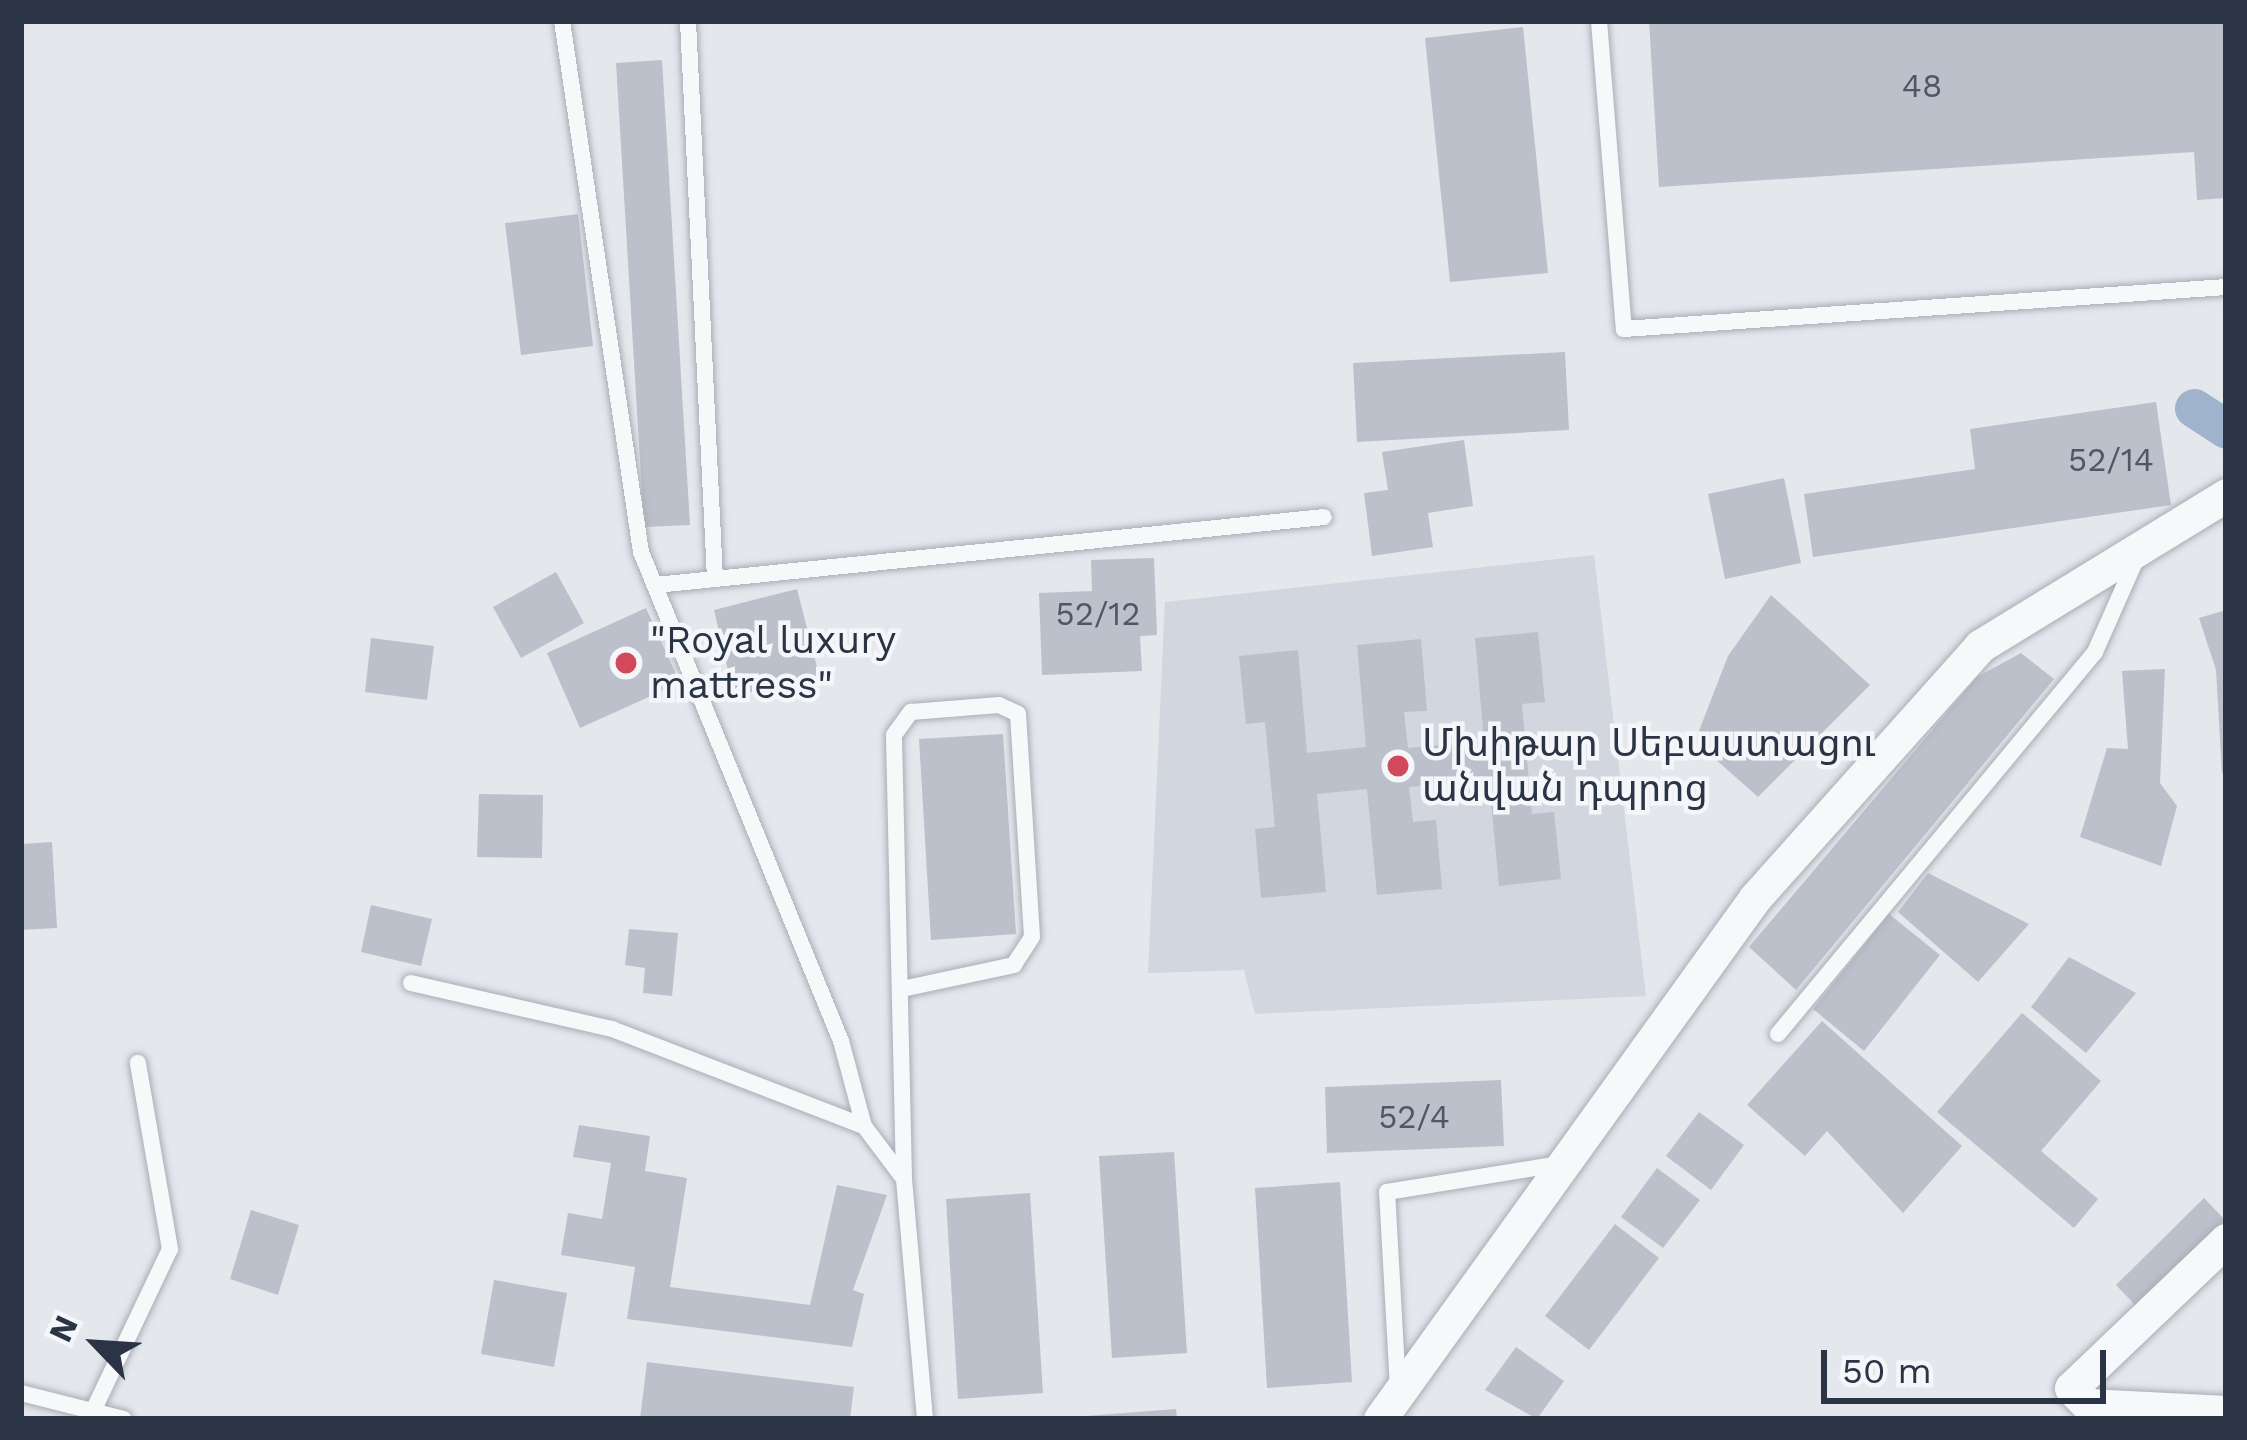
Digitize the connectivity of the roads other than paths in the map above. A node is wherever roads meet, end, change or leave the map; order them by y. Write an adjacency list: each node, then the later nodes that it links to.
1 (562, 21): 9 (lane)
2 (688, 21): 8 (lane)
3 (1599, 21): 4 (lane)
4 (2226, 287)
5 (2226, 495): 7 (street)
6 (1324, 517): 8 (lane)
7 (2143, 546): 12 (lane); 15 (street)
8 (715, 579): 9 (lane)
9 (656, 585): 14 (lane)
10 (410, 983): 14 (lane)
11 (907, 988): 11 (lane); 16 (lane)
12 (1778, 1034)
13 (138, 1063): 20 (lane)
14 (864, 1126): 16 (lane)
15 (1572, 1162): 19 (street); 19 (lane)
16 (904, 1179): 23 (lane)
17 (2226, 1240): 21 (street)
18 (21, 1393): 20 (lane)
19 (1389, 1407)
20 (94, 1409): 22 (lane)
21 (2226, 1412)
22 (124, 1419)
23 (925, 1419)

